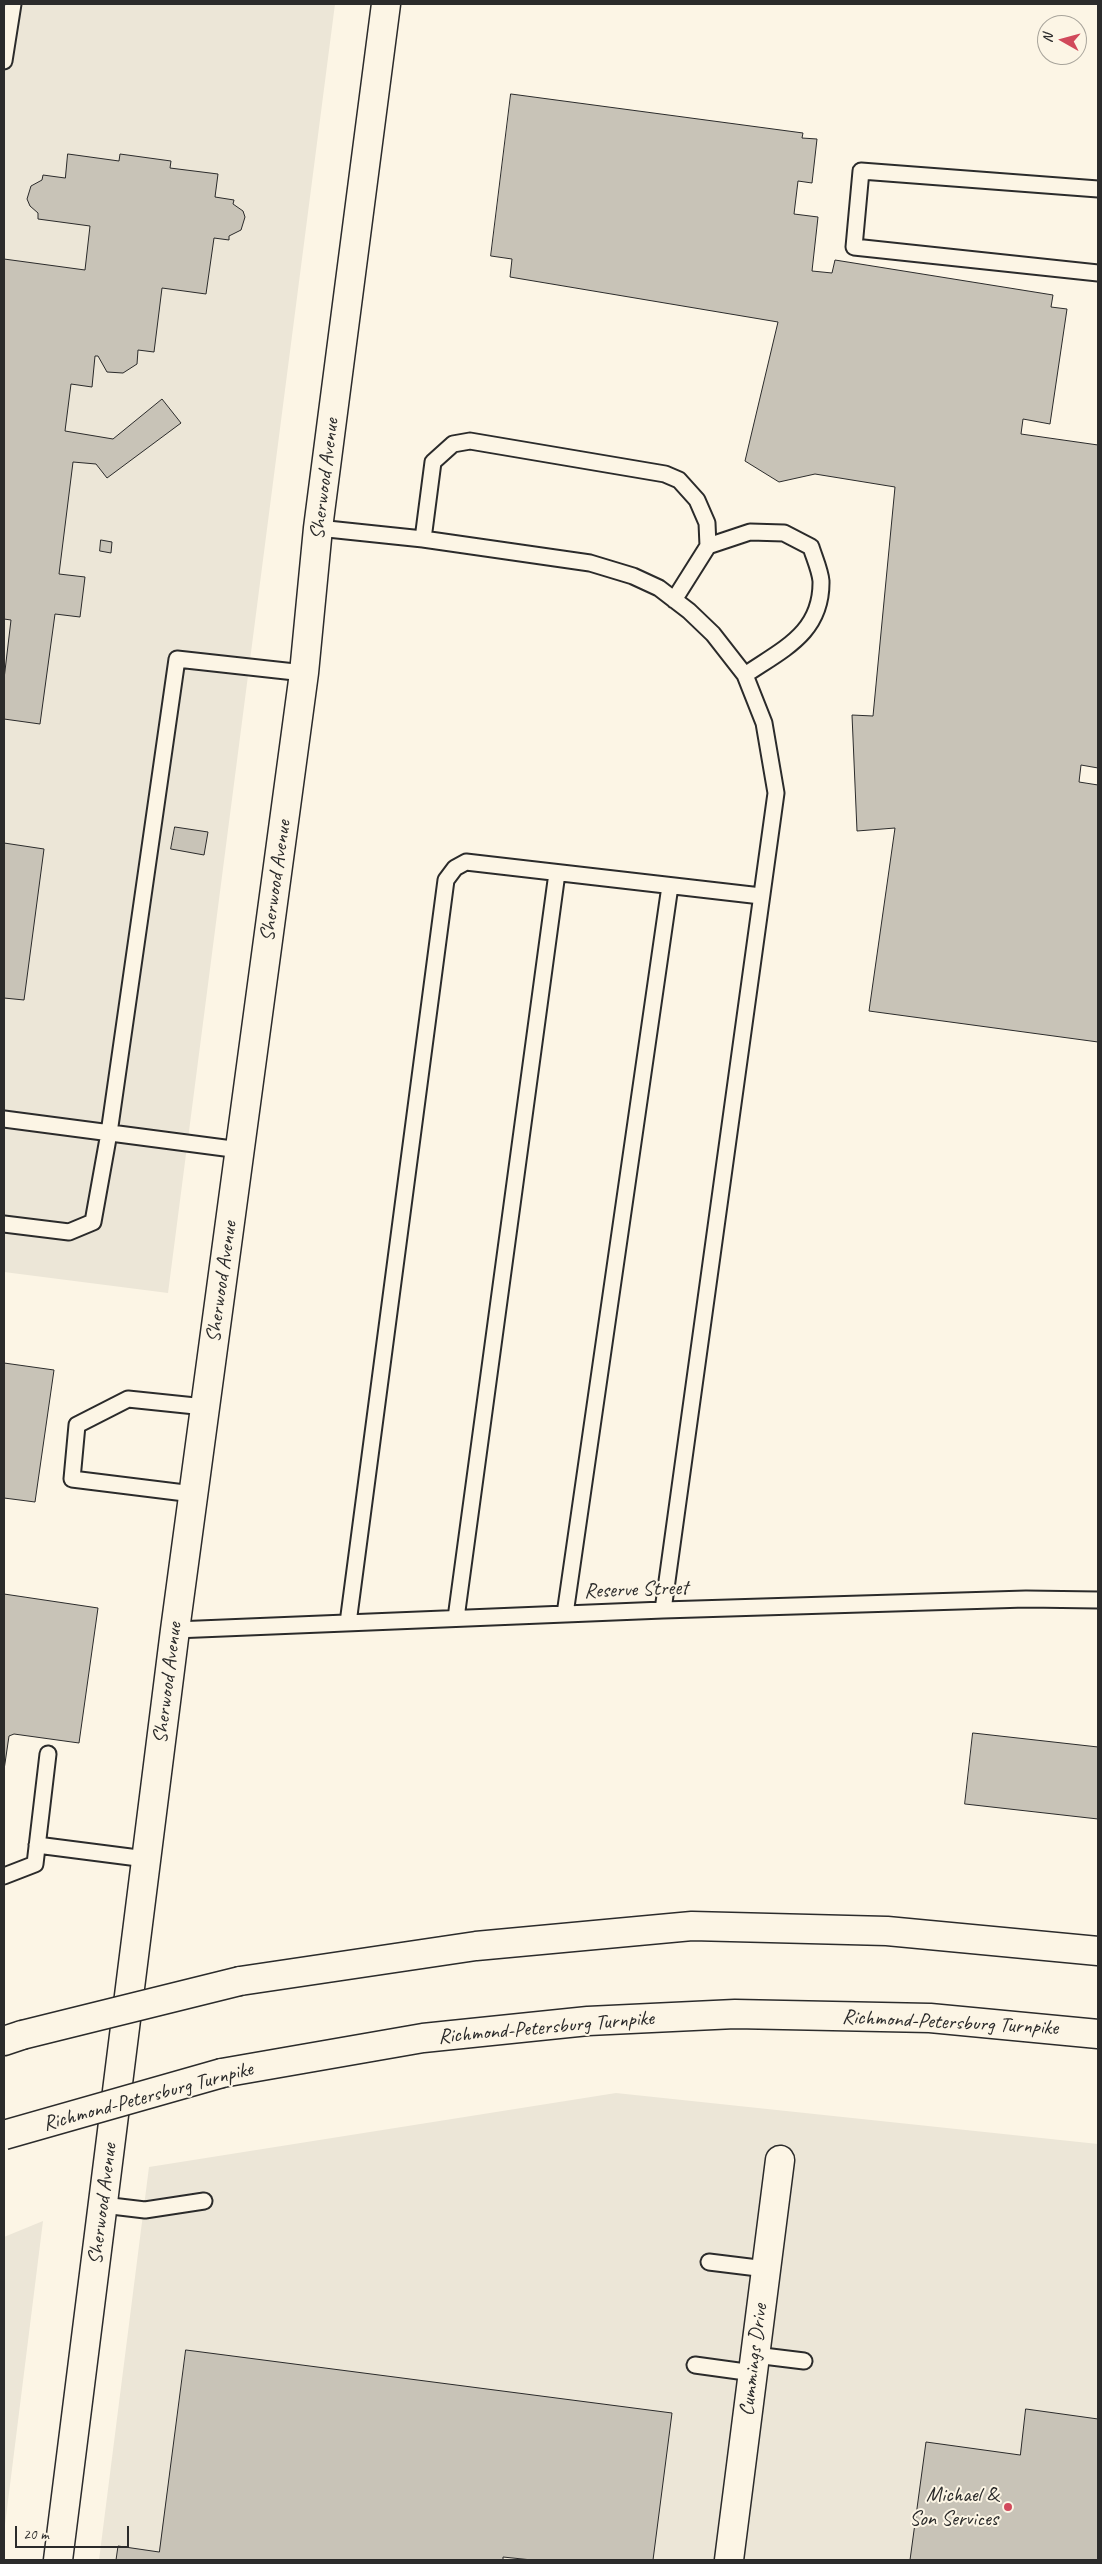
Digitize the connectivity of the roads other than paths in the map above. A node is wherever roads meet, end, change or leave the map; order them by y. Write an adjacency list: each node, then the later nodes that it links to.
1 (13, 4): 3 (lane)
2 (386, 4): 6 (main road, Sherwood Avenue)
3 (4, 61)
4 (1098, 190): 5 (lane)
5 (1098, 273)
6 (318, 528): 7 (lane); 10 (main road, Sherwood Avenue)
7 (422, 539): 8 (lane); 9 (lane)
8 (708, 546): 9 (lane); 11 (lane)
9 (674, 600): 11 (lane)
10 (304, 673): 16 (lane); 17 (main road, Sherwood Avenue)
11 (745, 675): 14 (lane)
12 (557, 873): 13 (lane); 24 (lane); 25 (lane)
13 (670, 886): 14 (lane); 23 (lane)
14 (761, 896): 22 (lane)
15 (4, 1119): 16 (lane)
16 (110, 1133): 17 (lane); 18 (lane)
17 (240, 1150): 19 (main road, Sherwood Avenue)
18 (4, 1224)
19 (205, 1407): 20 (main road, Sherwood Avenue); 20 (lane)
20 (193, 1494): 26 (main road, Sherwood Avenue)
21 (1098, 1600): 22 (lane, Reserve Street)
22 (663, 1610): 23 (lane, Reserve Street)
23 (565, 1614): 24 (lane, Reserve Street)
24 (456, 1618): 25 (lane, Reserve Street)
25 (348, 1623): 26 (lane, Reserve Street)
26 (175, 1630): 29 (main road, Sherwood Avenue)
27 (48, 1754): 28 (lane)
28 (37, 1845): 29 (lane); 30 (lane)
29 (146, 1859): 37 (main road, Sherwood Avenue)
30 (4, 1876)
31 (1098, 1951): 33 (main road, bridge)
32 (1098, 2034): 34 (main road, Richmond-Petersburg Turnpike, bridge)
33 (13, 2038)
34 (4, 2135)
35 (780, 2160): 39 (main road, Cummings Drive)
36 (204, 2201): 37 (lane)
37 (103, 2205): 43 (main road, Sherwood Avenue)
38 (709, 2262): 39 (lane)
39 (766, 2269): 41 (main road, Cummings Drive)
40 (804, 2361): 41 (lane)
41 (754, 2364): 42 (lane); 44 (main road, Cummings Drive)
42 (695, 2365)
43 (58, 2560)
44 (729, 2560)

